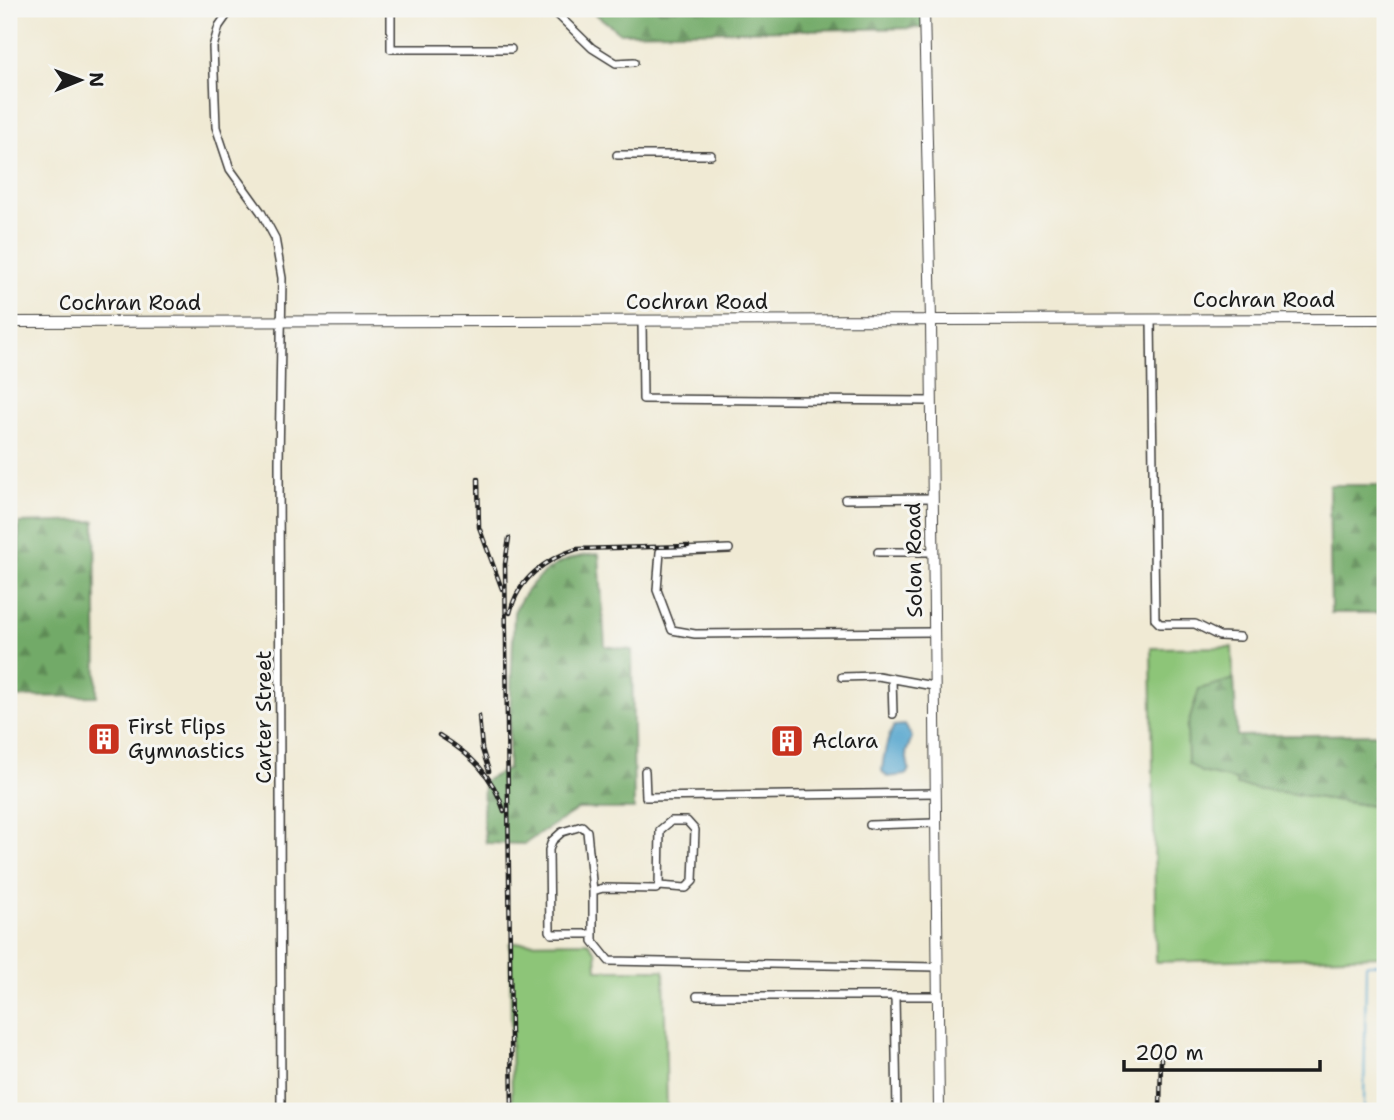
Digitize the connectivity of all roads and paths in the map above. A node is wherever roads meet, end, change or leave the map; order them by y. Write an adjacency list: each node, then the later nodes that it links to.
1 (231, 9): 14 (street, Carter Street)
2 (391, 9): 5 (street)
3 (552, 9): 6 (street)
4 (924, 9): 10 (street, Solon Road)
5 (511, 49)
6 (634, 62)
7 (617, 155): 8 (street)
8 (711, 155)
9 (1385, 319): 11 (street, Cochran Road)
10 (931, 320): 11 (street, Cochran Road); 12 (street, Cochran Road); 15 (street, Solon Road)
11 (1151, 320): 22 (street)
12 (642, 321): 14 (street, Cochran Road); 15 (street)
13 (9, 322): 14 (street, Cochran Road)
14 (282, 322): 38 (street, Carter Street)
15 (932, 401): 16 (street, Solon Road)
16 (932, 498): 17 (street); 20 (street, Solon Road)
17 (845, 499)
18 (729, 549): 21 (street)
19 (878, 552): 20 (street)
20 (933, 552): 21 (street, Solon Road)
21 (934, 632): 25 (street, Solon Road)
22 (1240, 637)
23 (842, 677): 24 (street)
24 (892, 679): 25 (street); 26 (street)
25 (933, 686): 28 (street, Solon Road)
26 (893, 713)
27 (646, 771): 28 (street)
28 (935, 793): 29 (street, Solon Road)
29 (935, 822): 30 (street); 34 (street, Solon Road)
30 (870, 825)
31 (659, 886): 31 (street); 32 (street)
32 (593, 891): 33 (street); 33 (street)
33 (593, 934): 34 (street)
34 (937, 967): 37 (street, Solon Road)
35 (697, 996): 36 (street)
36 (895, 996): 37 (street); 39 (street)
37 (937, 996): 40 (street, Solon Road)
38 (281, 1111)
39 (897, 1111)
40 (939, 1111)

